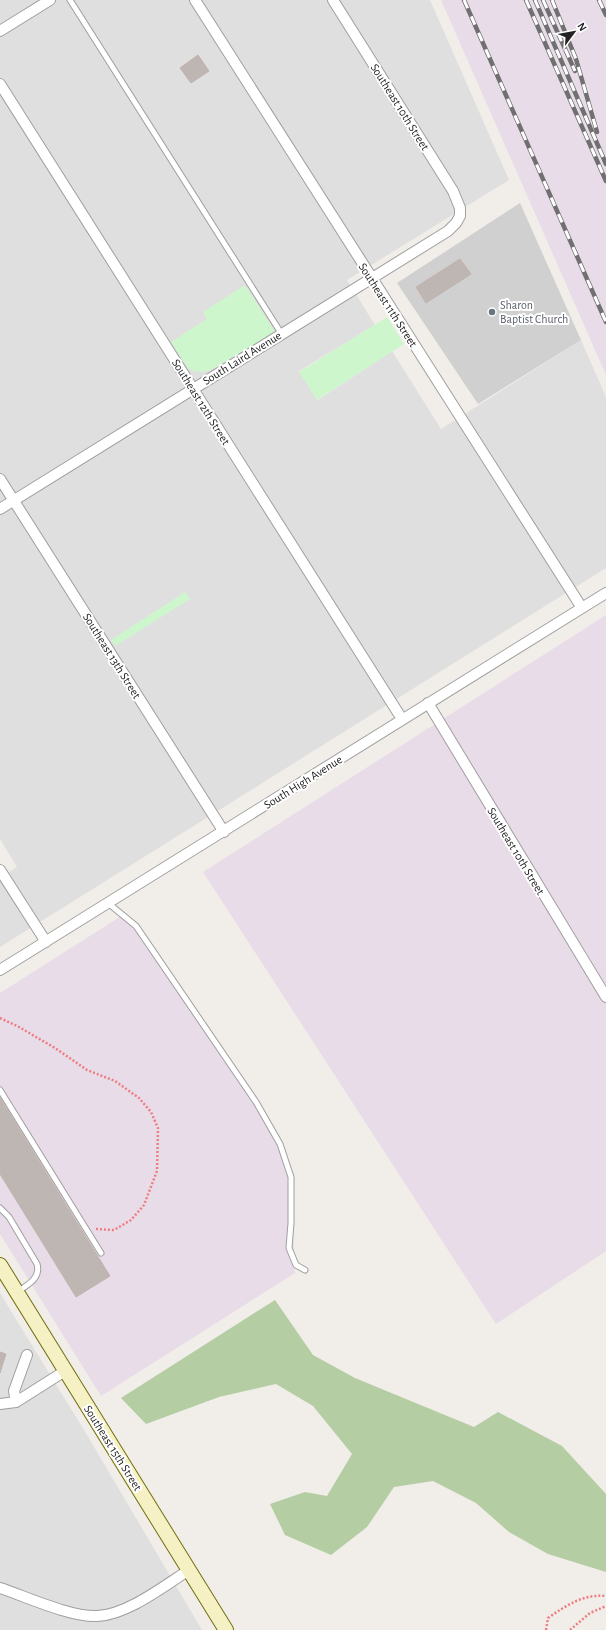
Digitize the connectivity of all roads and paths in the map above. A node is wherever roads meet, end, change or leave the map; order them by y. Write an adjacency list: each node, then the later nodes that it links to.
1 (50, 0): 5 (street)
2 (70, 0): 9 (lane)
3 (195, 0): 8 (street, Southeast 11th Street)
4 (333, 0): 7 (street, Southeast 10th Street)
5 (0, 31)
6 (0, 84): 10 (street, Southeast 12th Street)
7 (460, 216): 8 (street, South Laird Avenue)
8 (371, 279): 9 (street, South Laird Avenue); 15 (street, Southeast 11th Street)
9 (281, 333): 10 (street, South Laird Avenue)
10 (192, 389): 12 (street, South Laird Avenue); 17 (street, Southeast 12th Street)
11 (0, 480): 12 (street, Southeast 13th Street)
12 (13, 501): 13 (street, South Laird Avenue); 18 (street, Southeast 13th Street)
13 (0, 509)
14 (606, 593): 15 (street, South High Avenue)
15 (582, 608): 16 (street, South High Avenue)
16 (428, 703): 17 (street, South High Avenue); 23 (street, Southeast 10th Street)
17 (402, 719): 18 (street, South High Avenue)
18 (224, 832): 20 (street, South High Avenue)
19 (0, 870): 21 (street)
20 (108, 903): 21 (street, South High Avenue); 30 (lane)
21 (46, 942): 22 (street, South High Avenue)
22 (0, 970)
23 (606, 997)
24 (0, 1018): 27 (path)
25 (0, 1090): 28 (lane)
26 (0, 1208): 31 (lane)
27 (95, 1229)
28 (101, 1253)
29 (0, 1265): 31 (main road, Southeast 15th Street)
30 (305, 1270)
31 (17, 1292): 33 (main road, Southeast 15th Street)
32 (27, 1355): 34 (street)
33 (65, 1371): 34 (street); 36 (main road, Southeast 15th Street)
34 (16, 1402): 35 (street)
35 (0, 1404)
36 (189, 1570): 37 (street); 40 (main road, Southeast 15th Street)
37 (0, 1588)
38 (606, 1596): 41 (path)
39 (606, 1606): 42 (path)
40 (226, 1630)
41 (546, 1630)
42 (570, 1630)

